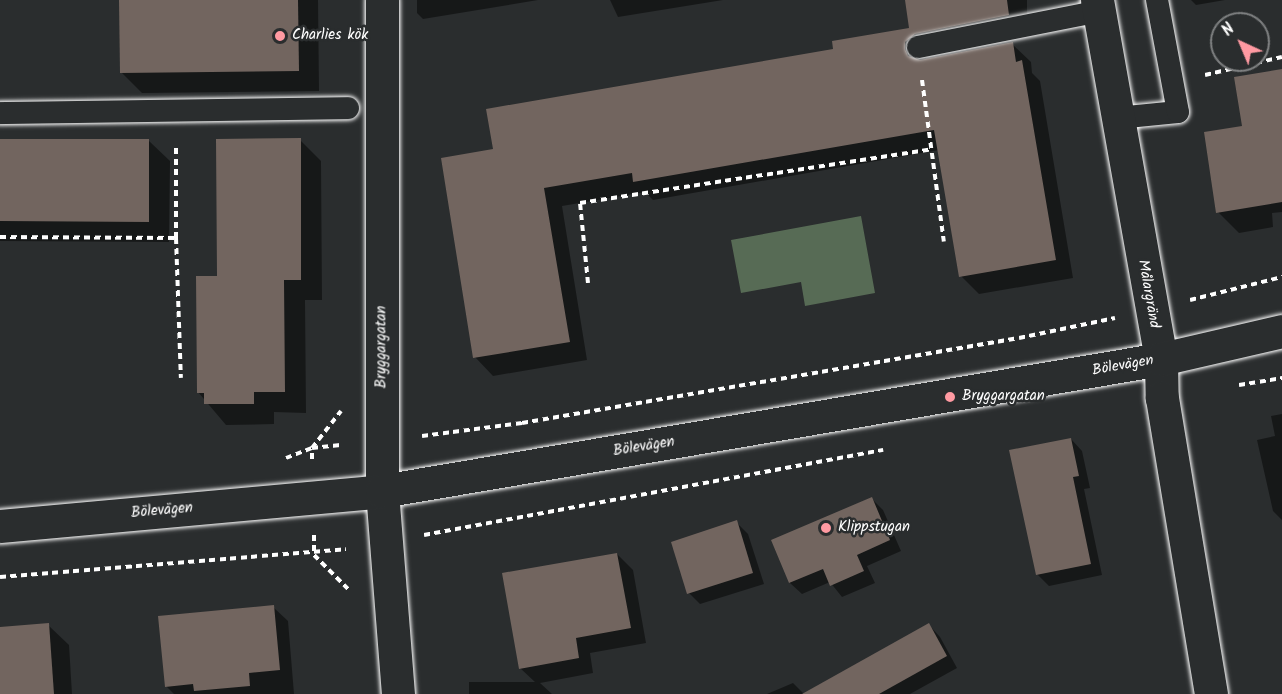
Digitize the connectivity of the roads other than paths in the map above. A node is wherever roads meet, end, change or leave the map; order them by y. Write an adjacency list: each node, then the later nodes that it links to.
1 (382, 0): 10 (street, Bryggargatan)
2 (1157, 0): 7 (lane)
3 (1098, 5): 4 (lane); 7 (street, Målargränd)
4 (918, 47)
5 (348, 108): 6 (lane)
6 (0, 113)
7 (1117, 118): 9 (street, Målargränd)
8 (1282, 331): 9 (street, Bölevägen)
9 (1161, 359): 10 (street, Bölevägen); 13 (street, Målargränd)
10 (382, 491): 11 (street, Bölevägen); 12 (street, Bryggargatan)
11 (0, 526)
12 (398, 694)
13 (1211, 694)

